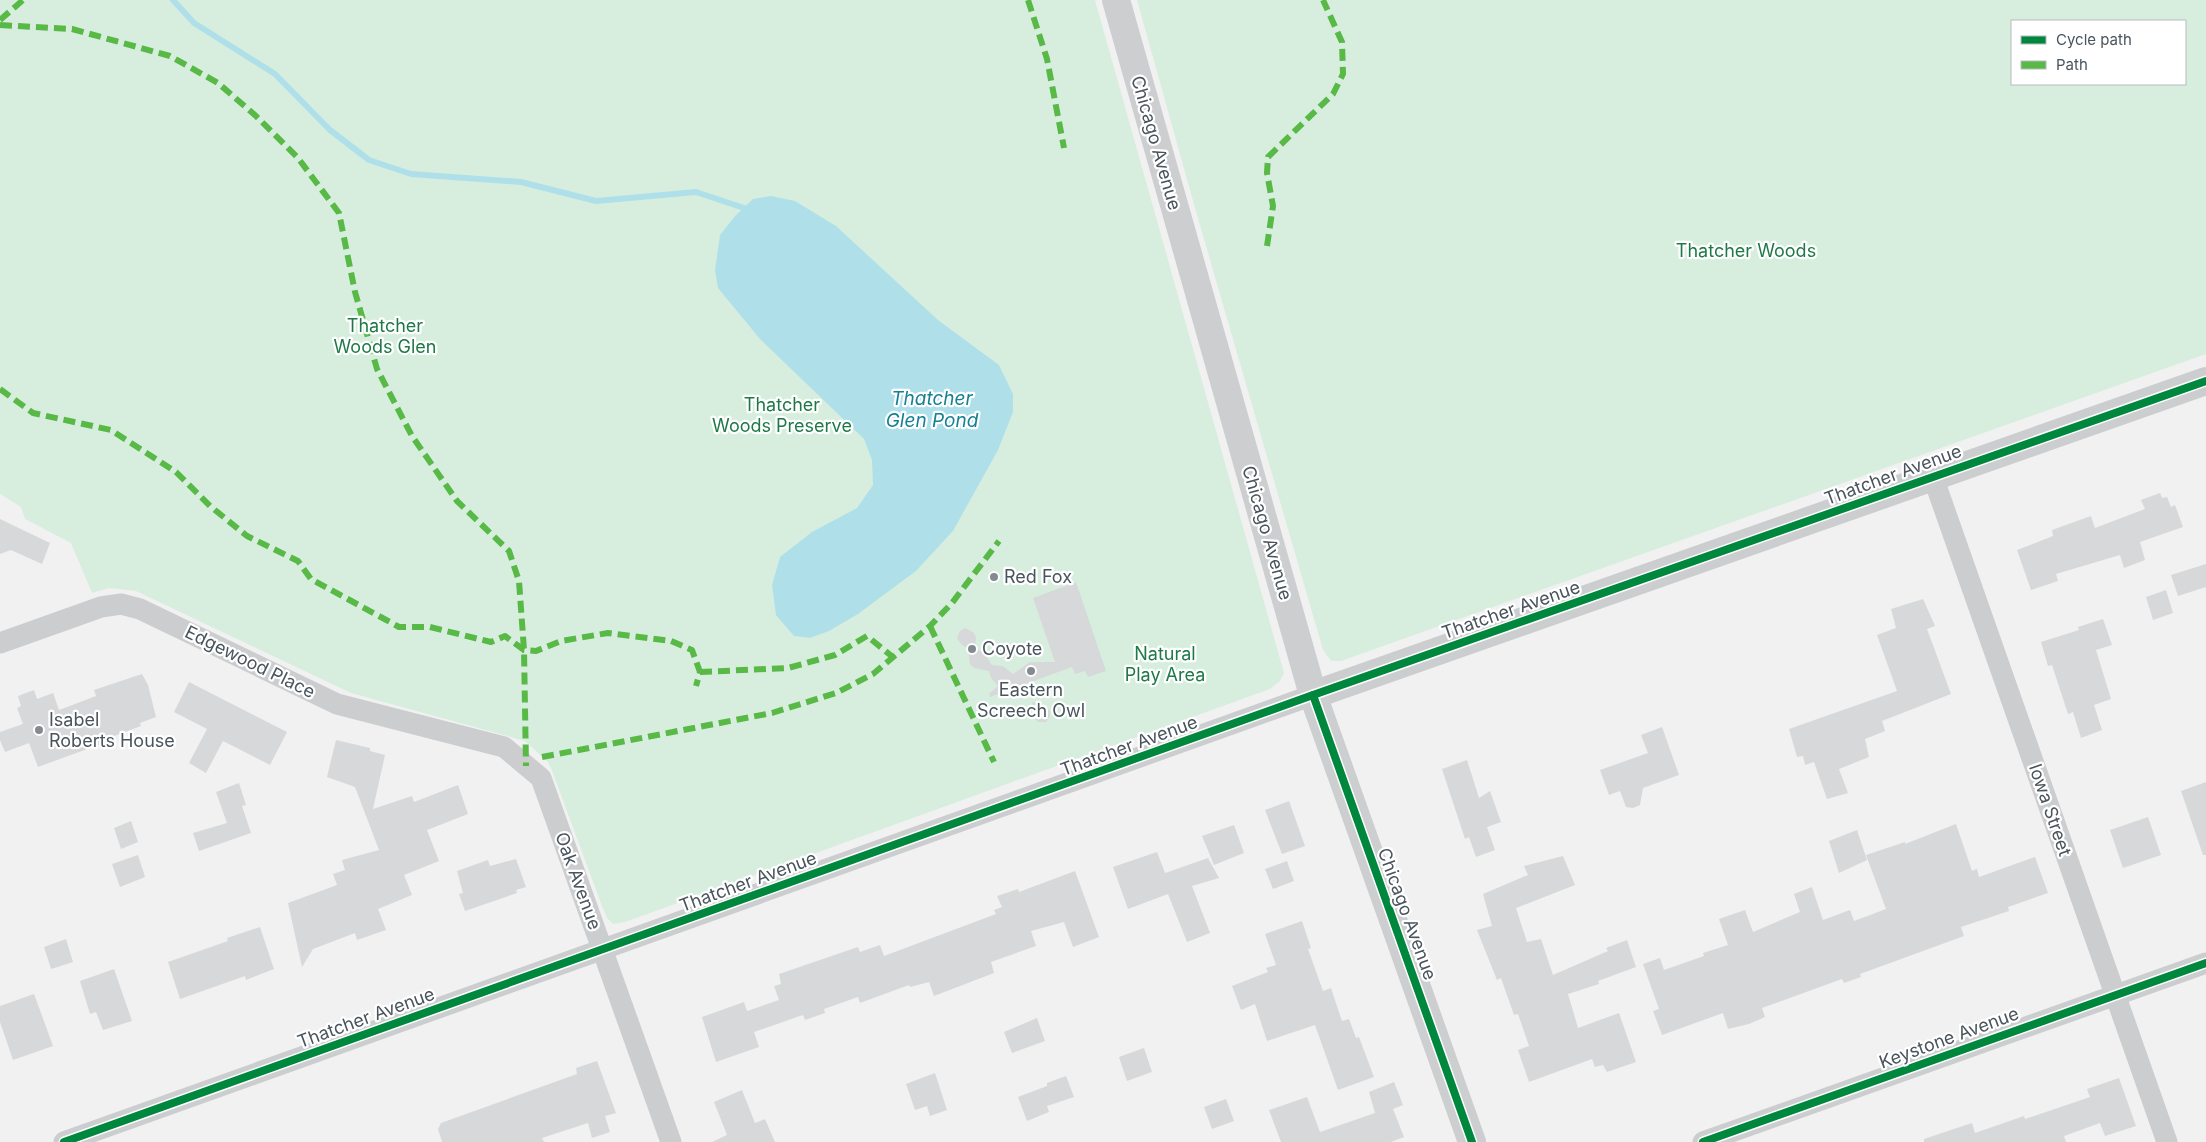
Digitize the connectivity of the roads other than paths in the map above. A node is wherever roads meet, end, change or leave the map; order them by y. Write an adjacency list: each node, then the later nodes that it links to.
1 (1116, 0): 5 (main road, Chicago Avenue)
2 (2206, 381): 3 (street, Thatcher Avenue)
3 (1933, 477): 5 (street, Thatcher Avenue); 9 (street, Iowa Street)
4 (0, 642): 6 (street, Edgewood Place)
5 (1313, 696): 7 (street, Thatcher Avenue); 12 (main road, Chicago Avenue)
6 (504, 748): 7 (street, Oak Avenue)
7 (602, 950): 10 (street, Thatcher Avenue); 11 (street, Oak Avenue)
8 (2206, 963): 9 (street, Keystone Avenue)
9 (2116, 995): 13 (street, Keystone Avenue); 14 (street, Iowa Street)
10 (64, 1142)
11 (672, 1142)
12 (1472, 1142)
13 (1703, 1142)
14 (2167, 1142)

